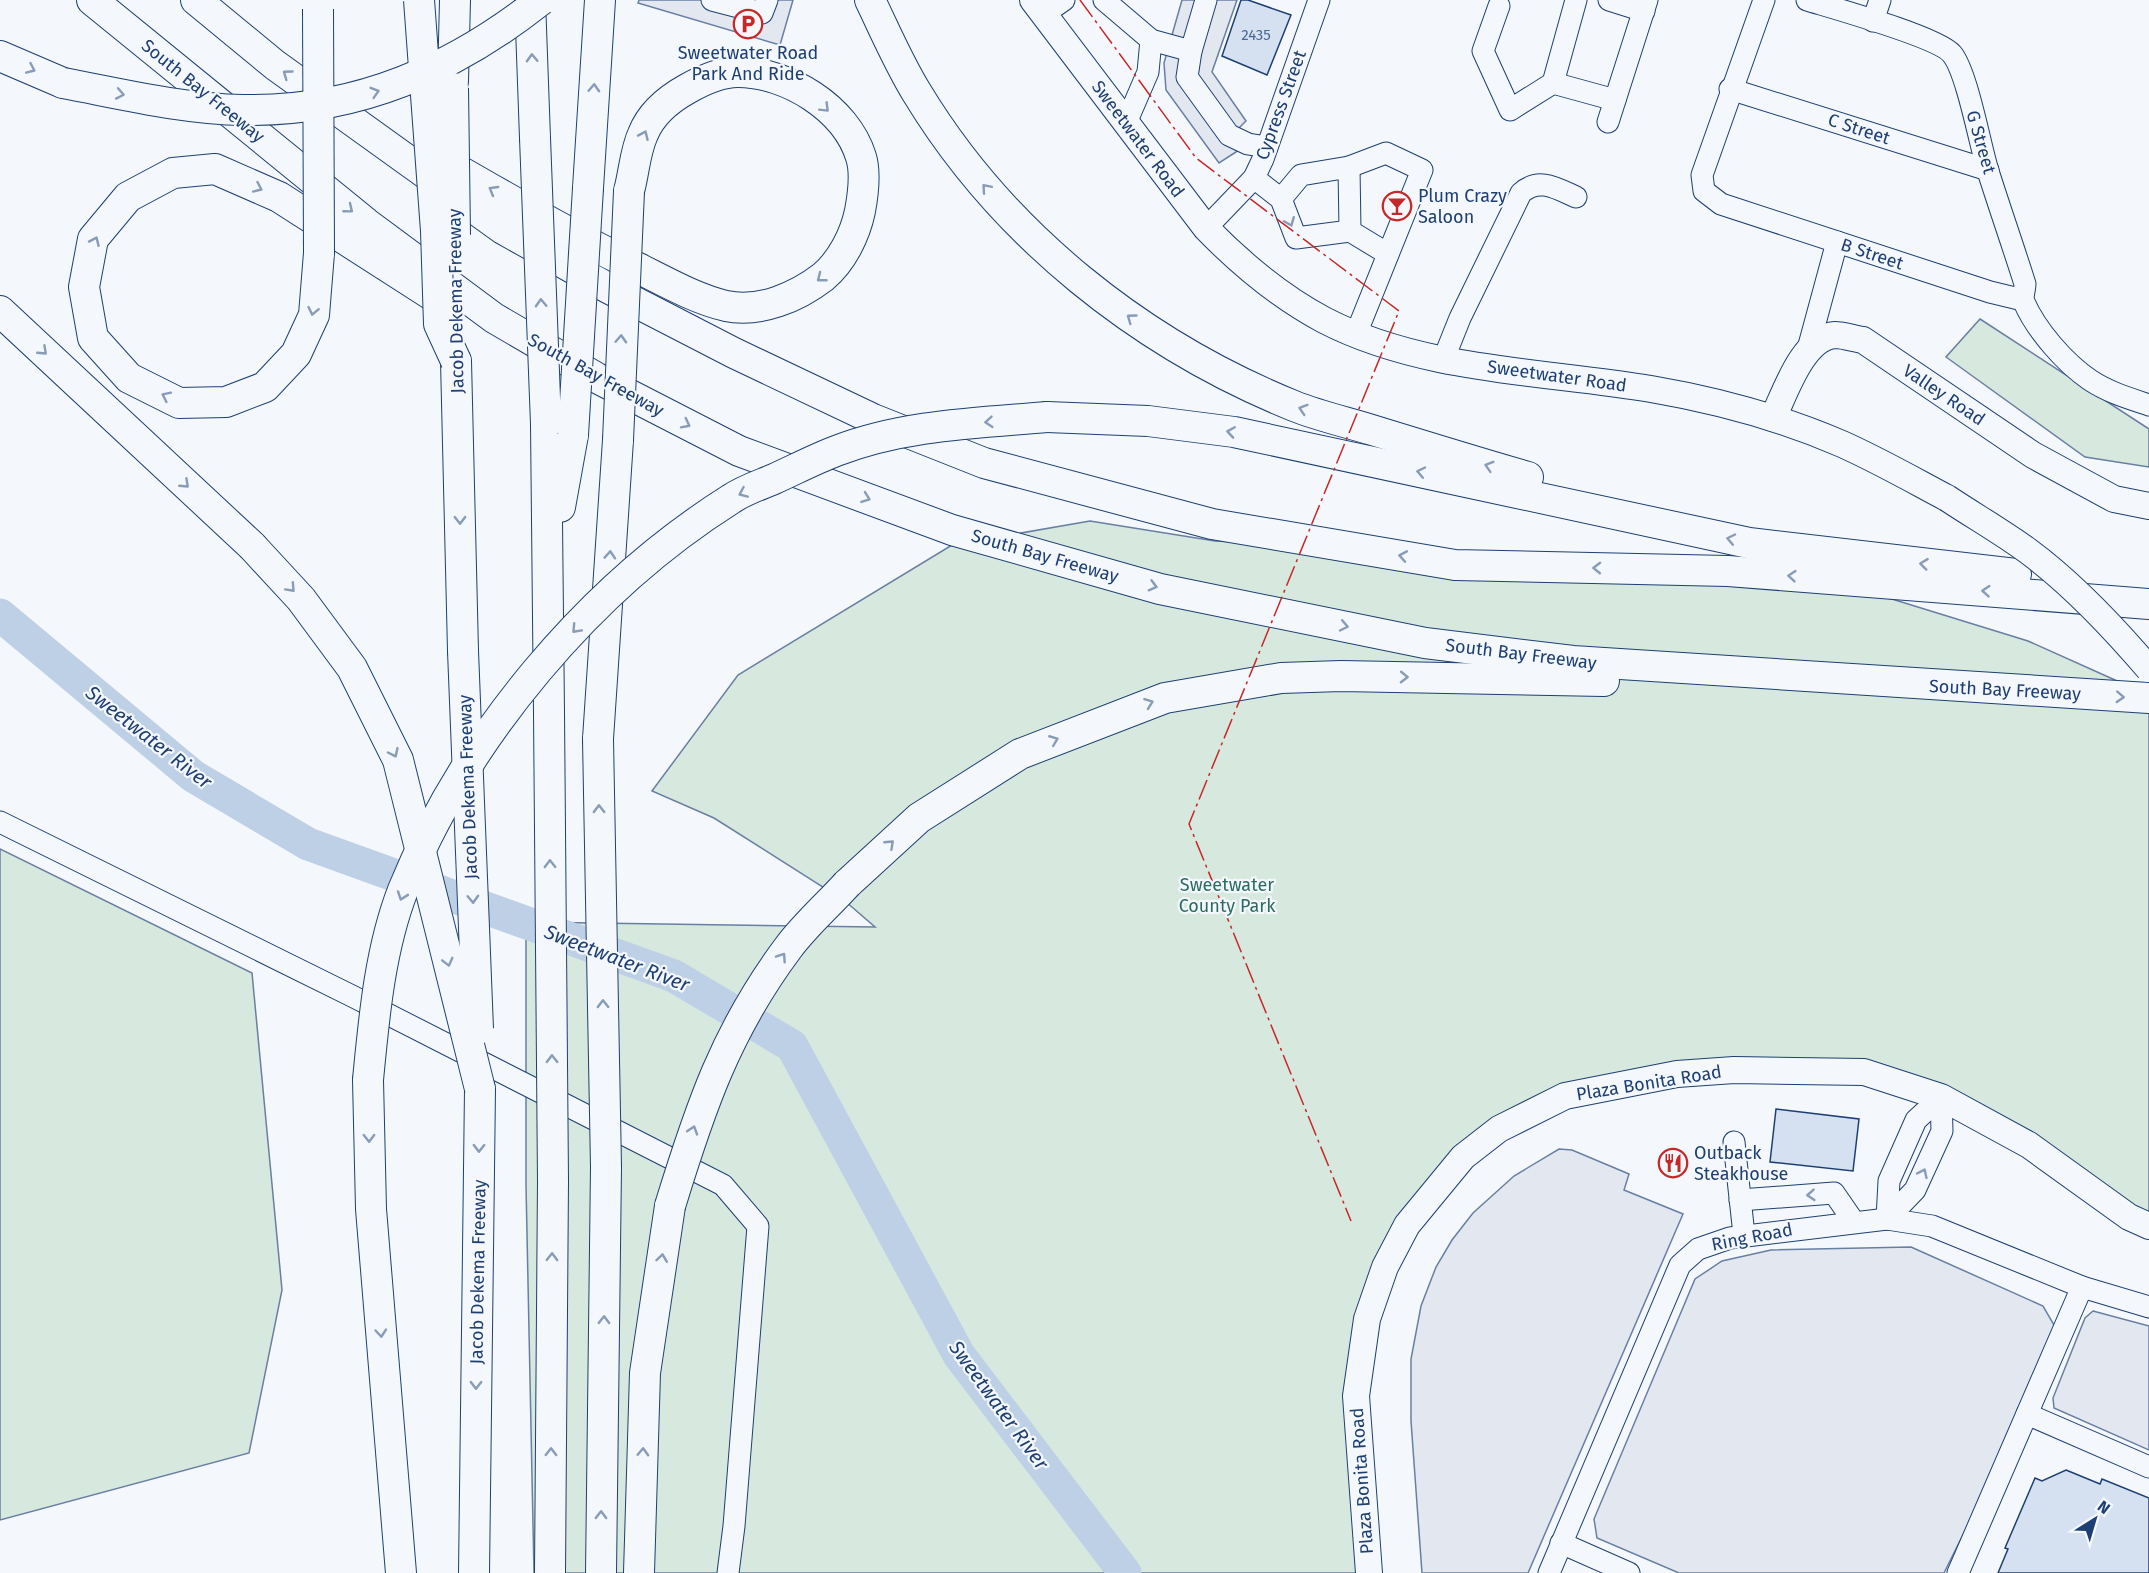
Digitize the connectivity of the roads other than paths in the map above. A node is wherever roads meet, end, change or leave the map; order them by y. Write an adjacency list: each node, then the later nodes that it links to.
1 (92, 0): 49 (highway, South Bay Freeway, one-way to 49)
2 (196, 0): 33 (highway, one-way to 2)
3 (419, 0): 48 (highway, bridge)
4 (455, 0): 48 (highway, Jacob Dekema Freeway, bridge)
5 (530, 0): 54 (highway, one-way to 5, bridge)
6 (541, 0): 26 (highway, one-way to 6, bridge)
7 (600, 0): 54 (highway, one-way to 7, bridge)
8 (712, 0): 9 (street)
9 (767, 0)
10 (870, 0): 53 (highway, one-way to 10)
11 (1104, 0): 24 (street)
12 (1206, 0): 25 (street)
13 (1318, 0): 32 (street, Cypress Street)
14 (1576, 0): 27 (street)
15 (1609, 0): 22 (street)
16 (1764, 0): 28 (street)
17 (1807, 0): 23 (street, G Street)
18 (1881, 0): 23 (street)
19 (318, 5): 49 (highway, one-way to 49, bridge)
20 (1047, 5): 31 (main road, Sweetwater Road)
21 (1498, 6): 27 (street)
22 (1645, 6): 29 (street)
23 (1874, 21): 35 (street, G Street)
24 (1151, 40): 25 (street); 31 (street)
25 (1191, 51): 32 (street)
26 (0, 56)
27 (1553, 83): 29 (street)
28 (1730, 89): 35 (street, C Street); 41 (street, B Street)
29 (1615, 100): 30 (street)
30 (1608, 122)
31 (1126, 123): 39 (main road, Sweetwater Road)
32 (1267, 147): 36 (street, Cypress Street)
33 (402, 158): 56 (highway, one-way to 33); 77 (highway, one-way to 33, bridge)
34 (1349, 167): 38 (street); 40 (street); 42 (street)
35 (1988, 170): 43 (street, G Street)
36 (1254, 178): 38 (street); 39 (street, Cypress Street)
37 (1576, 197): 47 (street)
38 (1281, 200): 40 (street, one-way to 40)
39 (1206, 228): 45 (main road, Sweetwater Road)
40 (1350, 231): 42 (street)
41 (1837, 242): 43 (street, B Street); 46 (street)
42 (1384, 263): 45 (street)
43 (2023, 300): 50 (street, G Street)
44 (0, 311): 61 (highway, one-way to 61, bridge)
45 (1356, 334): 47 (main road, Sweetwater Road)
46 (1808, 349): 51 (main road); 52 (main road, Valley Road)
47 (1444, 358): 51 (main road, Sweetwater Road)
48 (456, 361): 61 (highway, Jacob Dekema Freeway, one-way to 61, bridge)
49 (597, 378): 58 (highway, South Bay Freeway, one-way to 58)
50 (2149, 405)
51 (1773, 418): 57 (main road, Sweetwater Road, bridge)
52 (2149, 506)
53 (1622, 516): 55 (highway, one-way to 53); 74 (highway, one-way to 74, bridge)
54 (548, 572): 76 (highway, one-way to 54, bridge)
55 (2149, 590)
56 (2149, 604)
57 (2149, 669)
58 (1873, 682): 59 (highway, South Bay Freeway, one-way to 59); 78 (highway, one-way to 58, bridge)
59 (2149, 698)
60 (0, 822): 79 (street)
61 (480, 1089): 75 (highway, Jacob Dekema Freeway, one-way to 75)
62 (1941, 1097): 65 (street); 65 (street, one-way to 62); 67 (main road, Plaza Bonita Road); 80 (main road, Plaza Bonita Road)
63 (1734, 1142): 64 (street)
64 (1740, 1200): 66 (street, one-way to 64); 68 (street)
65 (1887, 1219): 66 (street, Ring Road); 69 (street, Ring Road)
66 (1854, 1222): 68 (street, Ring Road)
67 (2149, 1226)
68 (1744, 1235): 73 (street, Ring Road)
69 (2082, 1287): 70 (street, Ring Road); 71 (street)
70 (2149, 1307)
71 (2027, 1414): 72 (street); 83 (street)
72 (2149, 1467)
73 (1561, 1543): 81 (street, Ring Road); 82 (street)
74 (401, 1573)
75 (474, 1573)
76 (550, 1573)
77 (601, 1573)
78 (639, 1573)
79 (728, 1573)
80 (1369, 1573)
81 (1549, 1573)
82 (1629, 1573)
83 (1958, 1573)

